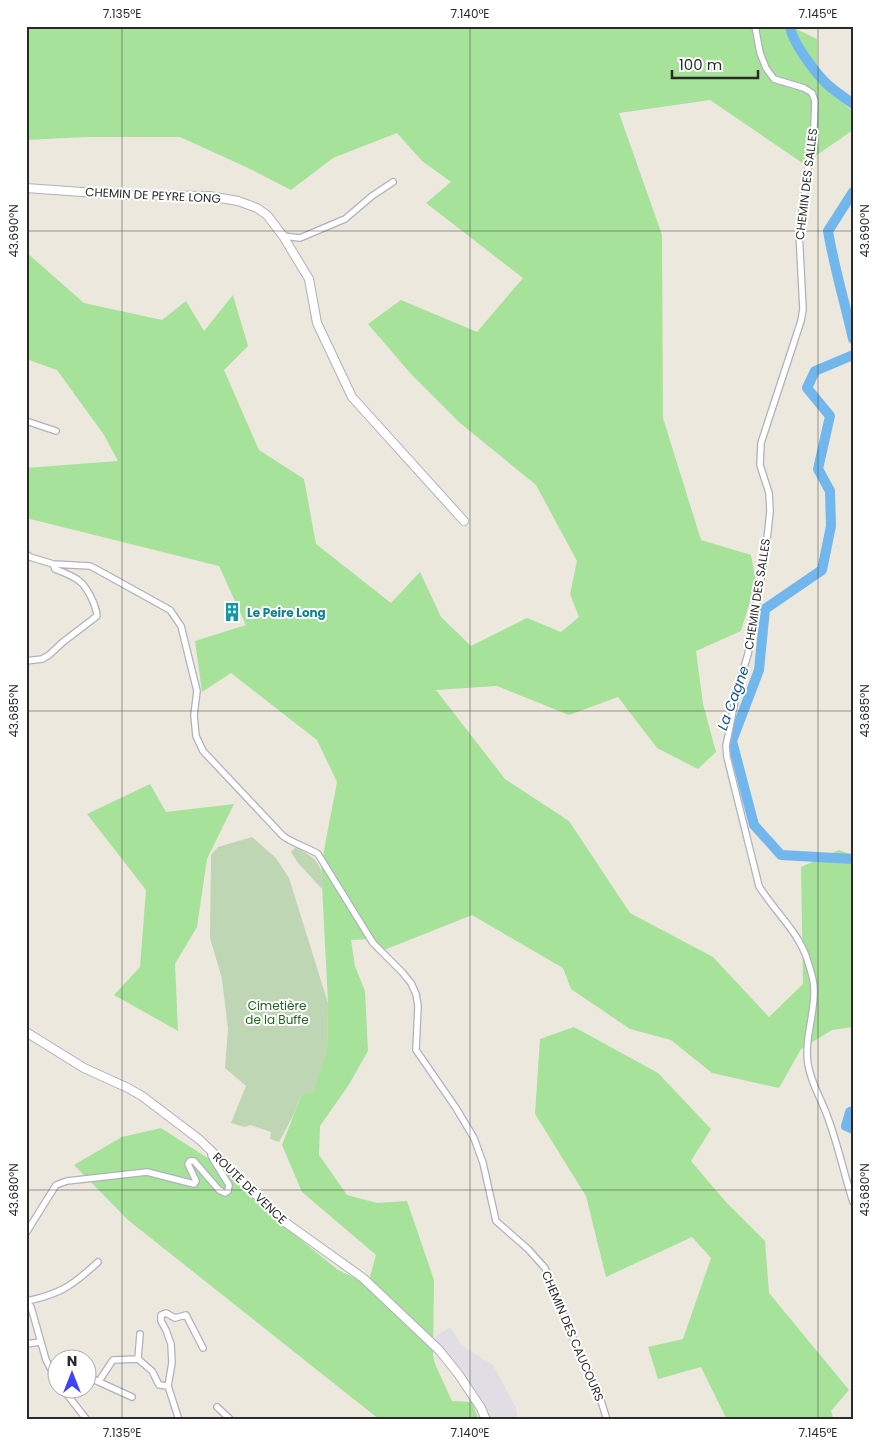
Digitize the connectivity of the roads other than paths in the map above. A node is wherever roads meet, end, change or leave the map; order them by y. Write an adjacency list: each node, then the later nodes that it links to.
1 (755, 26): 13 (street, CHEMIN DES SALLES)
2 (393, 182): 4 (street)
3 (26, 188): 4 (street, CHEMIN DE PEYRE LONG)
4 (283, 236): 7 (street, CHEMIN DE PEYRE LONG)
5 (26, 421): 6 (street)
6 (56, 431)
7 (464, 521)
8 (26, 554): 9 (street)
9 (53, 564): 10 (street); 32 (street, CHEMIN DES CAUCOURS)
10 (26, 661)
11 (26, 1032): 12 (street, ROUTE DE VENCE)
12 (212, 1151): 14 (street); 31 (street, ROUTE DE VENCE)
13 (853, 1202)
14 (26, 1233)
15 (98, 1262): 16 (street)
16 (26, 1301): 18 (street)
17 (140, 1334): 21 (street)
18 (40, 1342): 19 (street); 22 (street)
19 (26, 1344)
20 (203, 1348): 24 (street)
21 (138, 1358): 23 (street); 24 (street)
22 (48, 1364)
23 (100, 1381): 25 (street)
24 (168, 1386): 29 (street)
25 (132, 1397)
26 (70, 1398): 28 (street)
27 (217, 1407): 30 (street)
28 (87, 1420)
29 (179, 1420)
30 (231, 1420)
31 (486, 1420)
32 (606, 1420)

